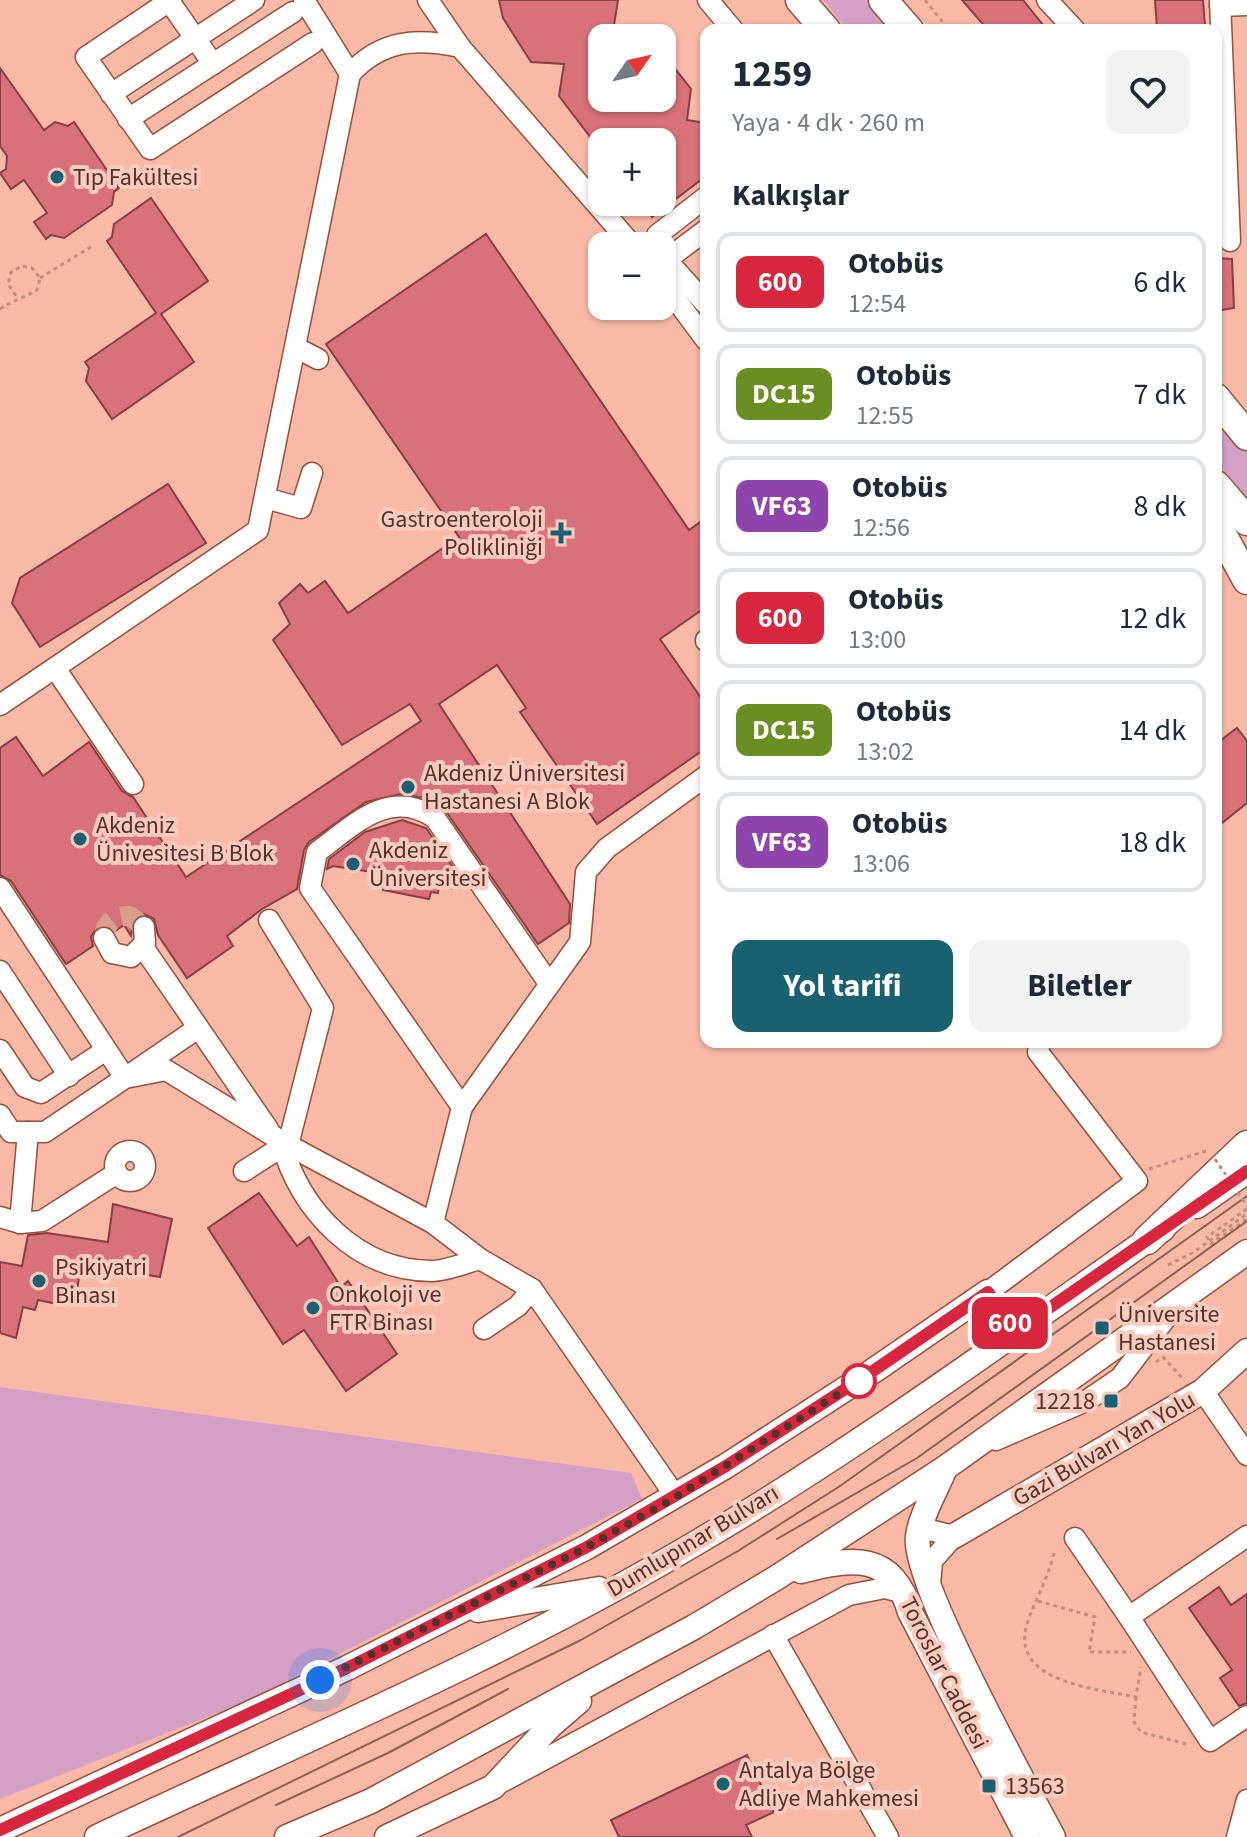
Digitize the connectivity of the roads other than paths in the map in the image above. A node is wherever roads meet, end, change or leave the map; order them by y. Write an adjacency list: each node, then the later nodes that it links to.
1 (170, 0): 22 (street); 27 (street)
2 (254, 0): 22 (street)
3 (428, 0): 24 (street)
4 (708, 0): 14 (street)
5 (783, 0): 15 (street)
6 (800, 0): 16 (highway)
7 (812, 0): 17 (highway)
8 (883, 0): 18 (highway)
9 (890, 0): 19 (highway)
10 (1047, 0): 20 (street)
11 (1220, 3): 12 (street); 21 (street)
12 (1247, 5)
13 (298, 6): 25 (street); 26 (street)
14 (728, 24)
15 (807, 24)
16 (821, 24)
17 (832, 24)
18 (906, 24)
19 (908, 24)
20 (1069, 24)
21 (1220, 24)
22 (195, 39): 25 (street); 27 (street)
23 (313, 43): 28 (street)
24 (460, 47): 26 (street); 31 (street)
25 (213, 64): 28 (street)
26 (350, 74): 40 (street)
27 (111, 94): 28 (street)
28 (128, 119)
29 (1222, 195): 34 (street)
30 (700, 202): 32 (street)
31 (621, 232)
32 (661, 232)
33 (700, 233): 35 (street)
34 (1231, 241)
35 (676, 246)
36 (676, 265): 37 (street)
37 (698, 281)
38 (676, 297): 39 (street)
39 (700, 325)
40 (297, 348): 41 (street); 48 (street)
41 (318, 359)
42 (1222, 391): 44 (highway)
43 (1222, 405): 45 (highway)
44 (1247, 411)
45 (1247, 436)
46 (312, 473): 48 (street)
47 (1222, 492): 49 (highway)
48 (265, 498): 52 (street)
49 (1247, 521)
50 (1222, 534): 51 (highway)
51 (1247, 580)
52 (55, 668): 53 (street); 55 (street)
53 (0, 705)
54 (700, 780): 61 (street)
55 (133, 784)
56 (0, 888): 66 (street)
57 (269, 920): 72 (street)
58 (104, 938): 59 (street)
59 (118, 956): 62 (street); 62 (street)
60 (0, 971): 67 (street)
61 (548, 982): 69 (street); 69 (street)
62 (172, 991): 63 (street)
63 (198, 1028): 68 (street); 72 (street)
64 (1039, 1048): 84 (street)
65 (0, 1050): 67 (street)
66 (106, 1050): 67 (street); 68 (street)
67 (69, 1076)
68 (125, 1078): 71 (street); 72 (street)
69 (462, 1107): 79 (street)
70 (0, 1115): 71 (street)
71 (28, 1132): 78 (street)
72 (281, 1142): 74 (street); 79 (street); 82 (street)
73 (1247, 1145): 80 (highway)
74 (244, 1171)
75 (1247, 1171): 80 (main road, Dumlupınar Bulvarı)
76 (117, 1173): 78 (street)
77 (0, 1217): 78 (street)
78 (20, 1223)
79 (433, 1223): 82 (street)
80 (1147, 1240): 86 (main road, Dumlupınar Bulvarı)
81 (1247, 1252): 90 (main road)
82 (480, 1259): 83 (street)
83 (532, 1289): 85 (street); 91 (street)
84 (988, 1292): 86 (main road); 91 (main road)
85 (484, 1329)
86 (1016, 1331): 97 (main road, Dumlupınar Bulvarı)
87 (1247, 1351): 88 (main road, Gazi Bulvarı Yan Yolu)
88 (1203, 1391): 89 (street); 93 (main road, Gazi Bulvarı Yan Yolu)
89 (1247, 1455)
90 (945, 1468): 92 (main road, Toroslar Caddesi); 96 (main road)
91 (676, 1497): 100 (main road)
92 (921, 1528): 93 (street); 98 (main road, Toroslar Caddesi)
93 (954, 1536): 98 (street)
94 (1247, 1536): 101 (street)
95 (1075, 1538): 101 (street)
96 (776, 1578): 99 (main road, Toroslar Caddesi); 103 (main road)
97 (621, 1585): 100 (main road); 108 (main road, Dumlupınar Bulvarı)
98 (931, 1589): 113 (main road, Toroslar Caddesi)
99 (905, 1593): 102 (street); 112 (main road, Toroslar Caddesi)
100 (450, 1615): 107 (main road)
101 (1129, 1617): 104 (street)
102 (773, 1635): 105 (street); 111 (street)
103 (618, 1669): 105 (main road); 109 (main road)
104 (1247, 1716)
105 (493, 1787): 110 (main road)
106 (1247, 1800): 114 (street)
107 (0, 1830)
108 (97, 1837)
109 (287, 1837)
110 (387, 1837)
111 (888, 1837)
112 (1027, 1837)
113 (1053, 1837)
114 (1237, 1837)

